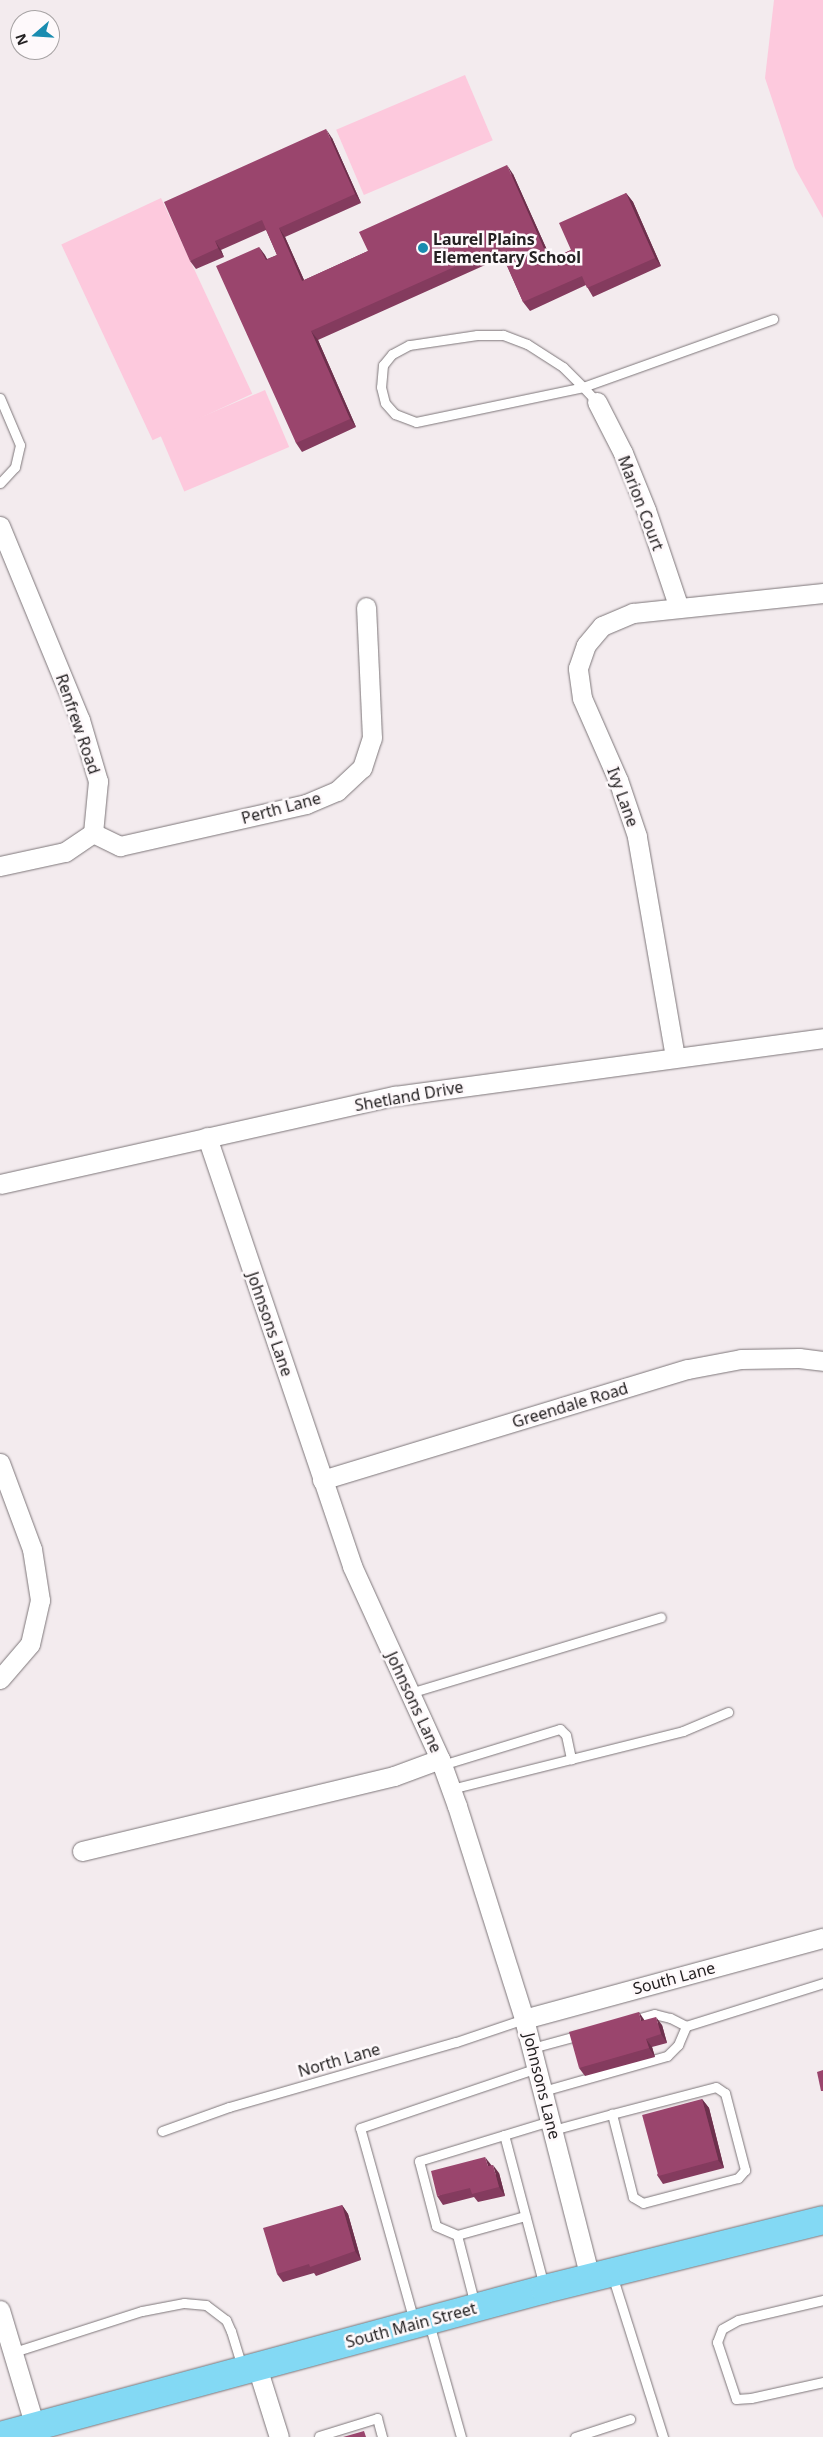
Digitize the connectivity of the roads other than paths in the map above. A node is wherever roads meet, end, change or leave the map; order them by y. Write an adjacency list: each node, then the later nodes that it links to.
1 (773, 319): 2 (lane)
2 (583, 387): 2 (lane); 4 (lane)
3 (0, 398): 5 (lane)
4 (597, 402): 9 (street, Marion Court)
5 (0, 483)
6 (1, 528): 10 (street, Renfrew Road)
7 (823, 593): 9 (street, Ivy Lane)
8 (366, 607): 10 (street, Perth Lane)
9 (679, 608): 13 (street, Ivy Lane)
10 (93, 833): 11 (street)
11 (0, 866)
12 (823, 1038): 13 (street, Shetland Drive)
13 (675, 1057): 14 (street, Shetland Drive)
14 (207, 1137): 15 (street, Shetland Drive); 18 (street, Johnsons Lane)
15 (0, 1184)
16 (823, 1361): 18 (street, Greendale Road)
17 (0, 1463): 20 (street)
18 (322, 1480): 21 (street, Johnsons Lane)
19 (662, 1617): 21 (lane)
20 (0, 1678)
21 (410, 1693): 24 (street, Johnsons Lane)
22 (728, 1712): 23 (lane)
23 (571, 1759): 24 (lane); 25 (lane)
24 (441, 1762): 25 (street, Johnsons Lane); 26 (street)
25 (451, 1789): 29 (street, Johnsons Lane)
26 (82, 1851)
27 (823, 1938): 29 (street, South Lane)
28 (823, 1983): 31 (lane)
29 (524, 2019): 33 (street, Johnsons Lane); 38 (lane, North Lane)
30 (626, 2022): 31 (lane)
31 (686, 2026): 35 (lane)
32 (588, 2032): 33 (lane)
33 (532, 2048): 34 (street, Johnsons Lane)
34 (537, 2068): 35 (street, Johnsons Lane); 48 (lane)
35 (543, 2091): 37 (street, Johnsons Lane)
36 (612, 2114): 36 (lane); 37 (lane)
37 (552, 2125): 39 (lane); 43 (street, Johnsons Lane)
38 (162, 2131)
39 (504, 2135): 40 (lane); 42 (lane)
40 (525, 2216): 42 (lane); 44 (lane)
41 (823, 2220): 43 (main road, South Main Street)
42 (457, 2235): 46 (lane)
43 (601, 2274): 44 (main road, South Main Street); 60 (lane)
44 (545, 2289): 46 (main road, South Main Street)
45 (823, 2300): 51 (lane)
46 (476, 2308): 48 (main road, South Main Street)
47 (0, 2310): 49 (street)
48 (421, 2322): 50 (main road, South Main Street); 58 (lane)
49 (14, 2352): 50 (lane); 53 (street)
50 (250, 2369): 53 (main road, South Main Street); 56 (street)
51 (823, 2382)
52 (630, 2420): 59 (lane)
53 (35, 2427): 54 (main road, South Main Street)
54 (0, 2436)
55 (319, 2436): 57 (lane)
56 (279, 2437)
57 (382, 2437)
58 (461, 2437)
59 (575, 2437)
60 (663, 2437)

